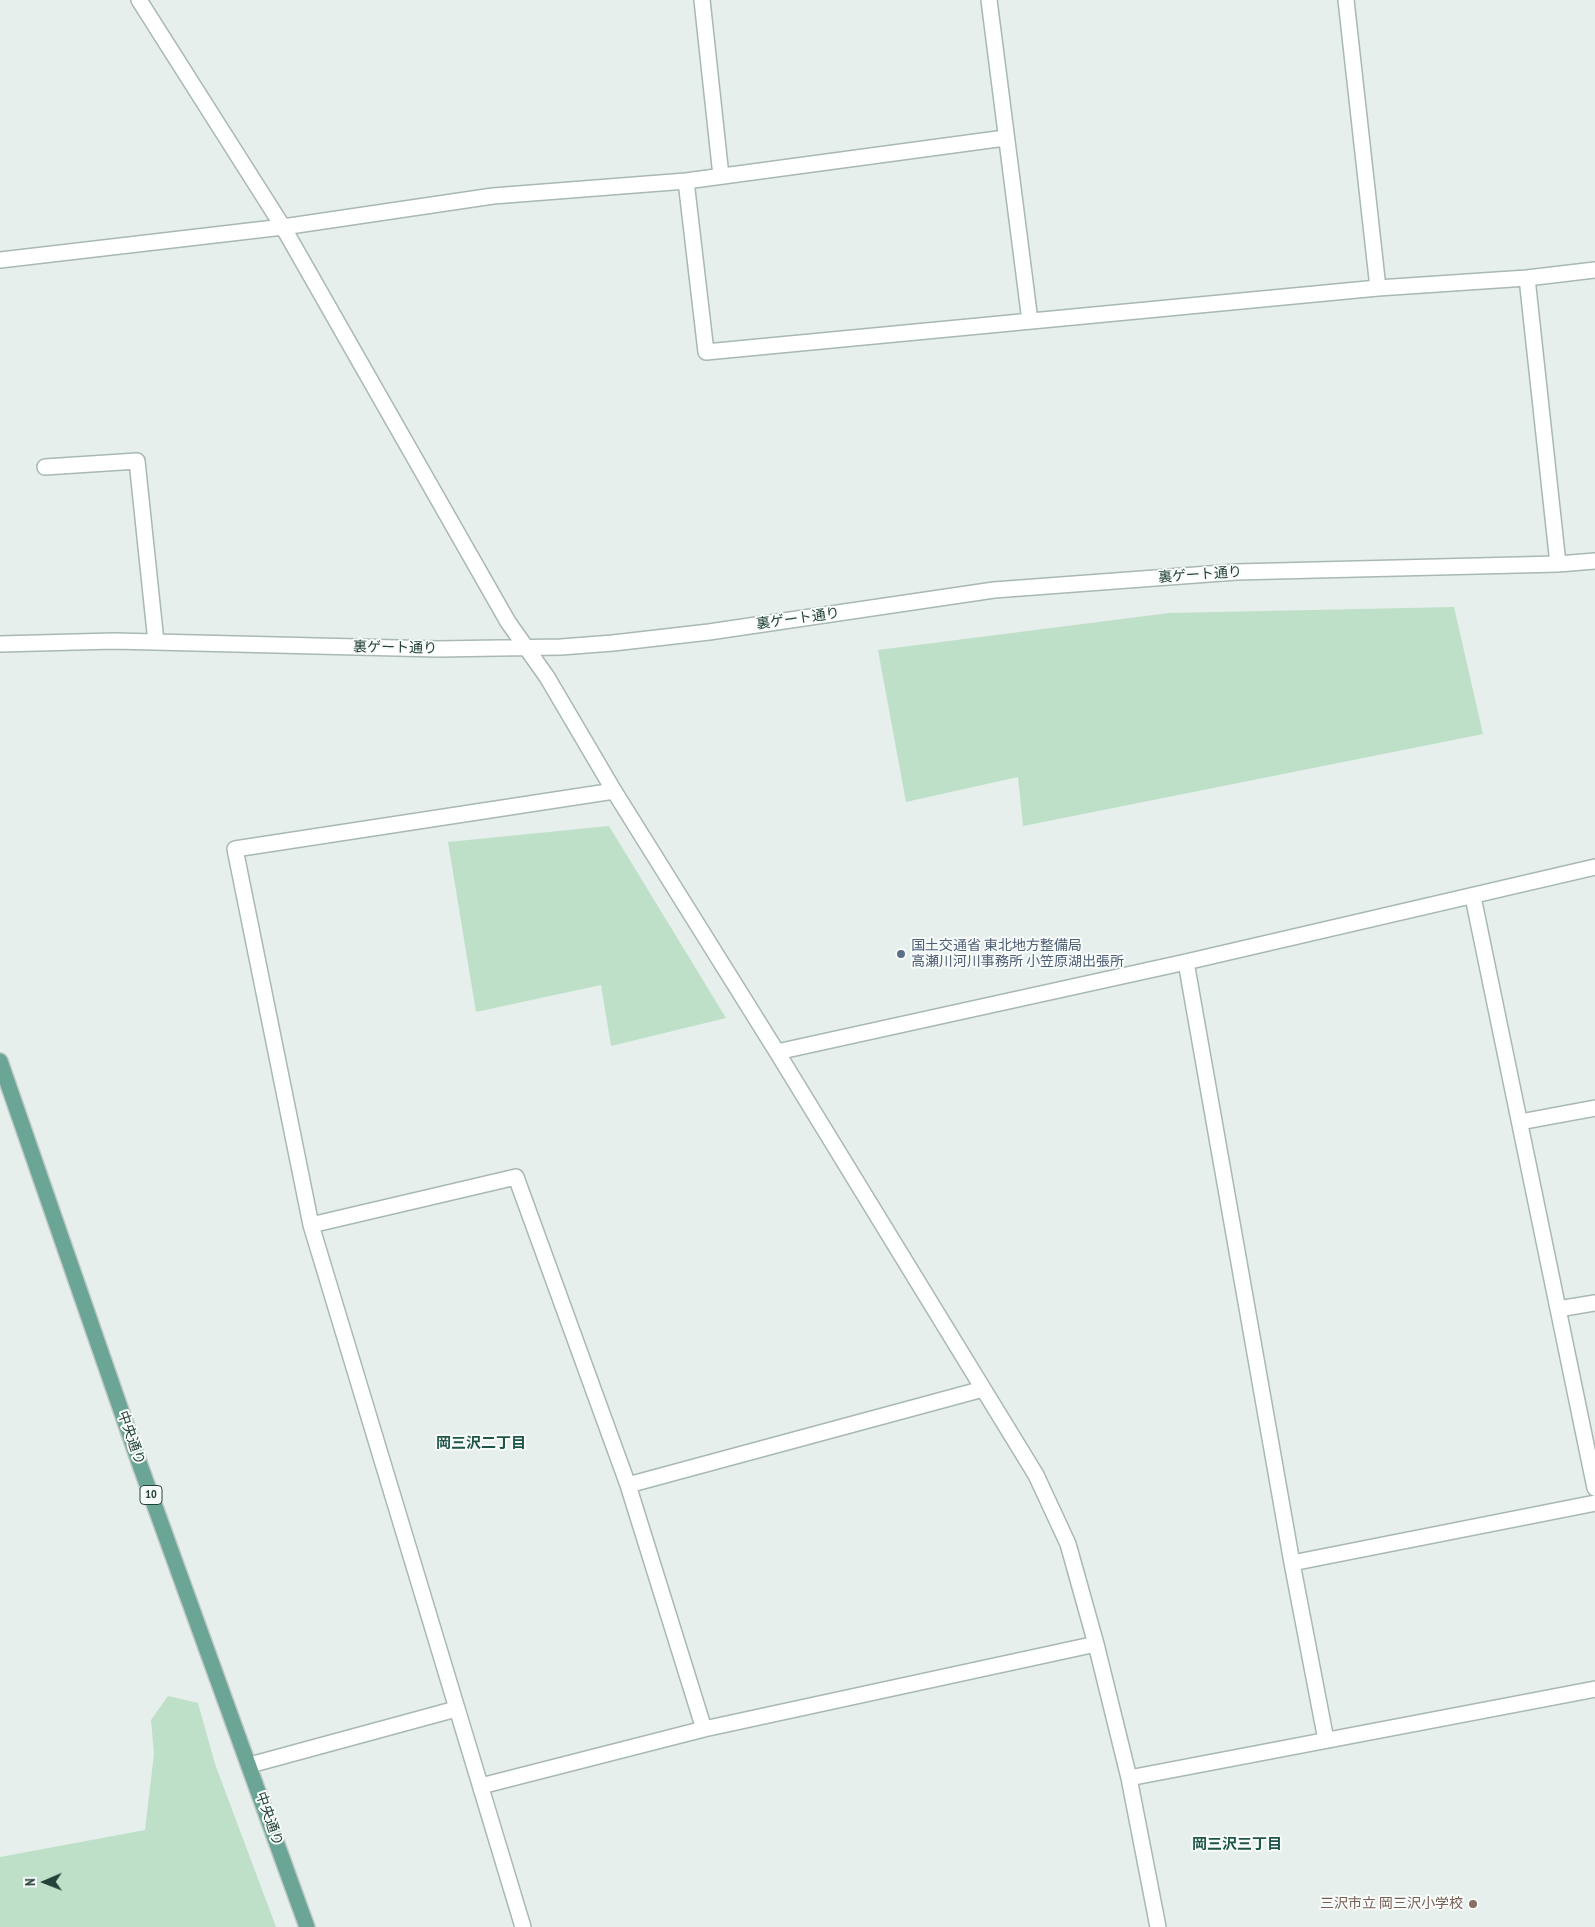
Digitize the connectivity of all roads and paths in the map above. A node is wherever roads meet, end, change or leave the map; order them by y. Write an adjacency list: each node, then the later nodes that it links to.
1 (139, 0): 8 (street)
2 (702, 0): 6 (street)
3 (989, 0): 5 (street)
4 (1346, 0): 12 (street)
5 (1006, 138): 6 (street); 13 (street)
6 (721, 176): 7 (street)
7 (686, 181): 8 (street); 13 (street)
8 (284, 227): 9 (street); 19 (street)
9 (0, 260)
10 (1595, 270): 11 (street)
11 (1527, 278): 12 (street); 16 (street)
12 (1378, 288): 13 (street)
13 (1030, 321)
14 (45, 467): 17 (street)
15 (1595, 561): 16 (street, 裏ゲート通り)
16 (1558, 564): 19 (street, 裏ゲート通り)
17 (156, 642): 18 (street, 裏ゲート通り); 19 (street, 裏ゲート通り)
18 (0, 644)
19 (528, 648): 20 (street)
20 (614, 791): 24 (street); 28 (street)
21 (1595, 867): 22 (street)
22 (1473, 897): 23 (street); 27 (street)
23 (1186, 962): 24 (street); 35 (street)
24 (777, 1052): 31 (street)
25 (0, 1061): 41 (main road, 中央通り / 10)
26 (1595, 1108): 27 (street)
27 (1520, 1122): 30 (street)
28 (311, 1225): 32 (street); 38 (street)
29 (1595, 1303): 30 (street)
30 (1558, 1310): 33 (street)
31 (983, 1389): 32 (street); 36 (street)
32 (628, 1486): 39 (street)
33 (1595, 1488)
34 (1595, 1503): 35 (street)
35 (1292, 1563): 40 (street)
36 (1096, 1644): 39 (street); 42 (street)
37 (1595, 1689): 40 (street)
38 (456, 1709): 41 (street); 43 (street)
39 (704, 1729): 43 (street)
40 (1326, 1740): 42 (street)
41 (250, 1765): 44 (main road, 中央通り / 10)
42 (1129, 1778): 46 (street)
43 (481, 1786): 45 (street)
44 (307, 1927)
45 (523, 1927)
46 (1158, 1927)

